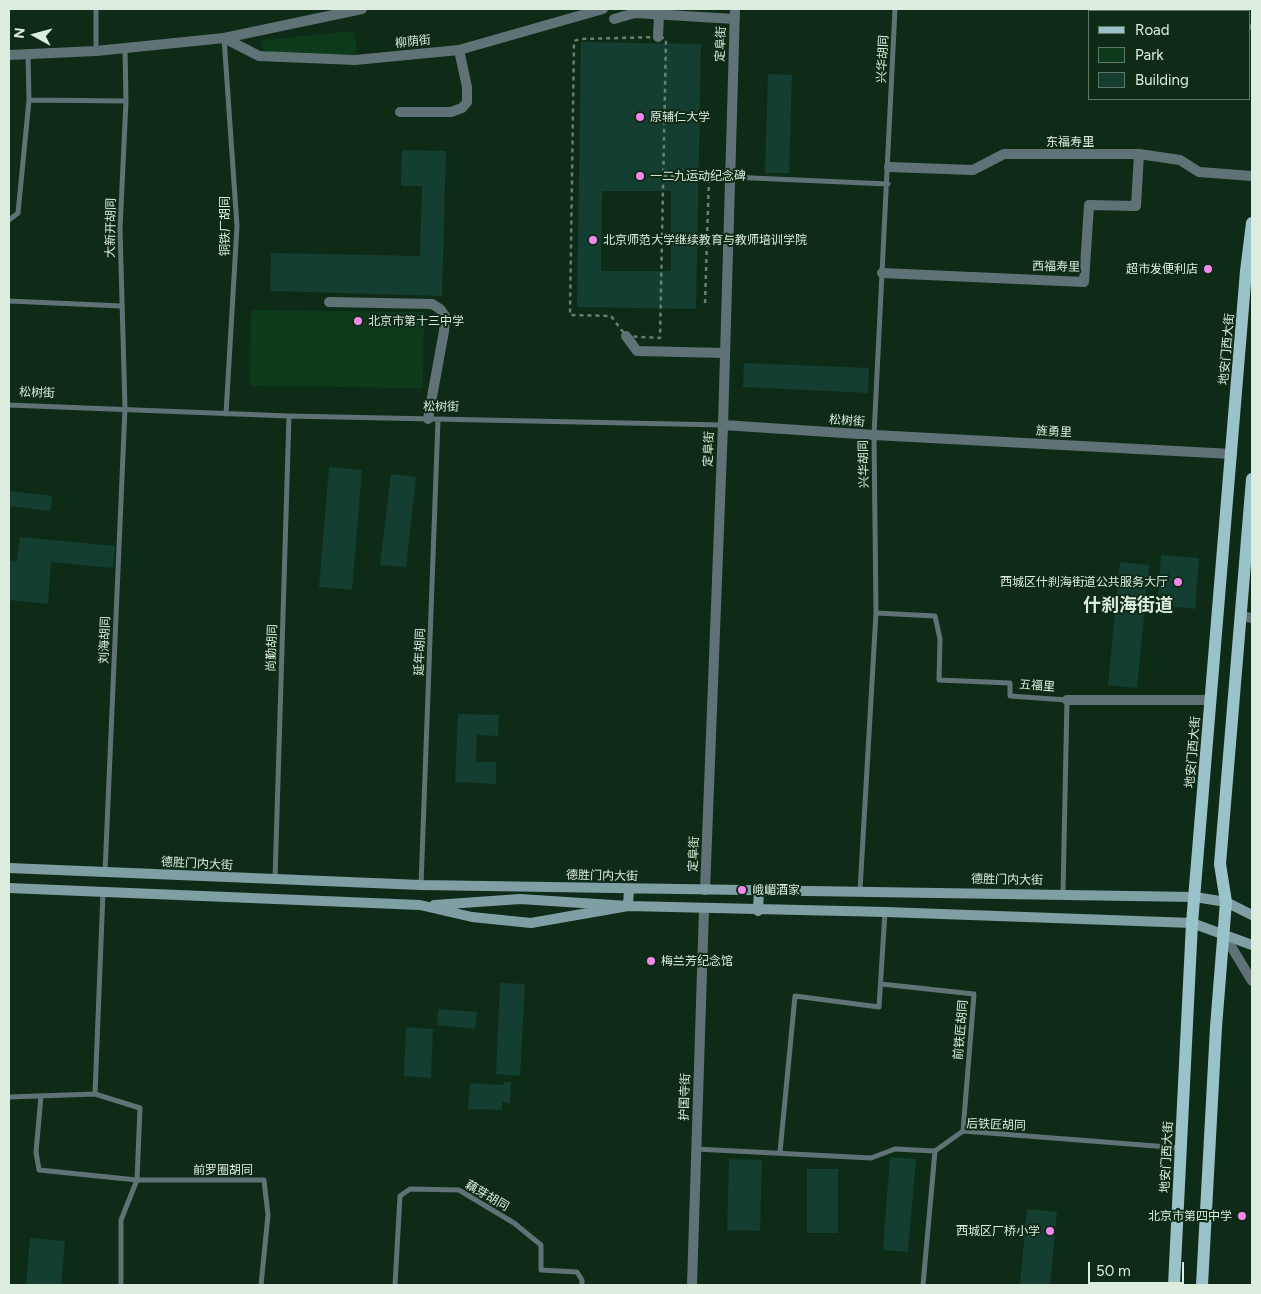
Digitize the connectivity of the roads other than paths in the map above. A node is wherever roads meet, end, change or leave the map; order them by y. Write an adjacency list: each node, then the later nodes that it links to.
1 (96, 9): 12 (lane)
2 (362, 9): 9 (street)
3 (603, 9): 11 (street, 柳荫街)
4 (896, 9): 19 (lane, 兴华胡同)
5 (735, 14): 6 (street); 21 (street, 定阜街)
6 (659, 15): 7 (street); 8 (street)
7 (614, 19)
8 (658, 37)
9 (224, 38): 10 (street); 11 (street, 柳荫街); 34 (lane, 铜铁厂胡同)
10 (125, 48): 12 (street); 16 (lane, 大新开胡同)
11 (460, 50): 17 (street)
12 (96, 51): 13 (street)
13 (28, 54): 14 (street); 15 (lane)
14 (9, 55)
15 (29, 100): 16 (lane); 23 (lane)
16 (126, 100): 29 (lane, 大新开胡同)
17 (400, 112)
18 (1139, 154): 19 (street, 东福寿里); 20 (street, 东福寿里); 26 (street, 西福寿里)
19 (888, 166): 22 (lane, 兴华胡同)
20 (1252, 176)
21 (730, 178): 22 (lane); 31 (street, 定阜街)
22 (888, 184): 26 (lane, 兴华胡同)
23 (9, 220)
24 (1252, 223): 25 (main road, 地安门西大街)
25 (1249, 271): 39 (main road, 地安门西大街)
26 (882, 273): 38 (lane, 兴华胡同)
27 (9, 301): 29 (lane)
28 (329, 302): 36 (street)
29 (122, 306): 33 (lane, 大新开胡同)
30 (626, 336): 31 (street)
31 (725, 353): 37 (street, 定阜街)
32 (9, 405): 33 (lane, 松树街)
33 (124, 408): 34 (lane, 松树街); 46 (lane, 刘海胡同)
34 (226, 414): 35 (lane, 松树街)
35 (289, 416): 36 (lane, 松树街); 47 (lane, 尚勤胡同)
36 (433, 420): 37 (lane, 松树街); 48 (lane, 延年胡同)
37 (723, 424): 38 (street, 松树街); 51 (street, 定阜街)
38 (874, 435): 39 (street, 旌勇里); 41 (lane, 兴华胡同)
39 (1232, 454): 44 (main road, 地安门西大街)
40 (1252, 479): 42 (main road)
41 (876, 613): 43 (lane, 五福里); 53 (lane, 兴华胡同)
42 (1246, 617): 57 (main road)
43 (1067, 700): 44 (street, 五福里); 55 (lane)
44 (1211, 700): 56 (main road, 地安门西大街)
45 (9, 868): 46 (main road, 德胜门内大街)
46 (105, 872): 47 (main road, 德胜门内大街); 54 (main road)
47 (275, 880): 48 (main road, 德胜门内大街)
48 (421, 885): 50 (main road, 德胜门内大街)
49 (9, 888): 54 (main road)
50 (629, 889): 51 (main road, 德胜门内大街); 59 (main road)
51 (705, 890): 52 (main road, 德胜门内大街); 60 (main road)
52 (759, 890): 53 (main road, 德胜门内大街); 61 (main road)
53 (860, 890): 55 (main road, 德胜门内大街)
54 (103, 892): 58 (main road); 69 (lane)
55 (1063, 894): 56 (main road, 德胜门内大街)
56 (1194, 897): 57 (main road, 德胜门内大街); 64 (main road, 地安门西大街)
57 (1226, 902): 63 (main road, 德胜门内大街); 65 (main road)
58 (420, 905): 59 (main road); 59 (main road)
59 (628, 906): 60 (main road)
60 (704, 909): 61 (main road); 74 (street, 护国寺街)
61 (758, 911): 62 (main road)
62 (886, 912): 64 (main road); 68 (lane)
63 (1252, 915)
64 (1192, 922): 65 (main road); 73 (main road, 地安门西大街)
65 (1223, 933): 66 (main road); 67 (street); 85 (main road)
66 (1252, 945)
67 (1252, 981)
68 (881, 984): 72 (lane, 前铁匠胡同); 76 (lane)
69 (95, 1094): 70 (lane); 77 (lane)
70 (41, 1096): 71 (lane); 77 (lane)
71 (9, 1097)
72 (963, 1131): 73 (lane, 后铁匠胡同); 75 (lane, 后铁匠胡同)
73 (1182, 1148): 84 (main road, 地安门西大街)
74 (696, 1149): 76 (lane); 82 (street, 护国寺街)
75 (935, 1151): 76 (lane); 83 (lane)
76 (780, 1152)
77 (137, 1180): 78 (lane); 79 (lane, 前罗圈胡同)
78 (121, 1285)
79 (261, 1285)
80 (395, 1285): 81 (lane, 藕芽胡同)
81 (582, 1285)
82 (692, 1285)
83 (923, 1285)
84 (1174, 1285)
85 (1202, 1285)

